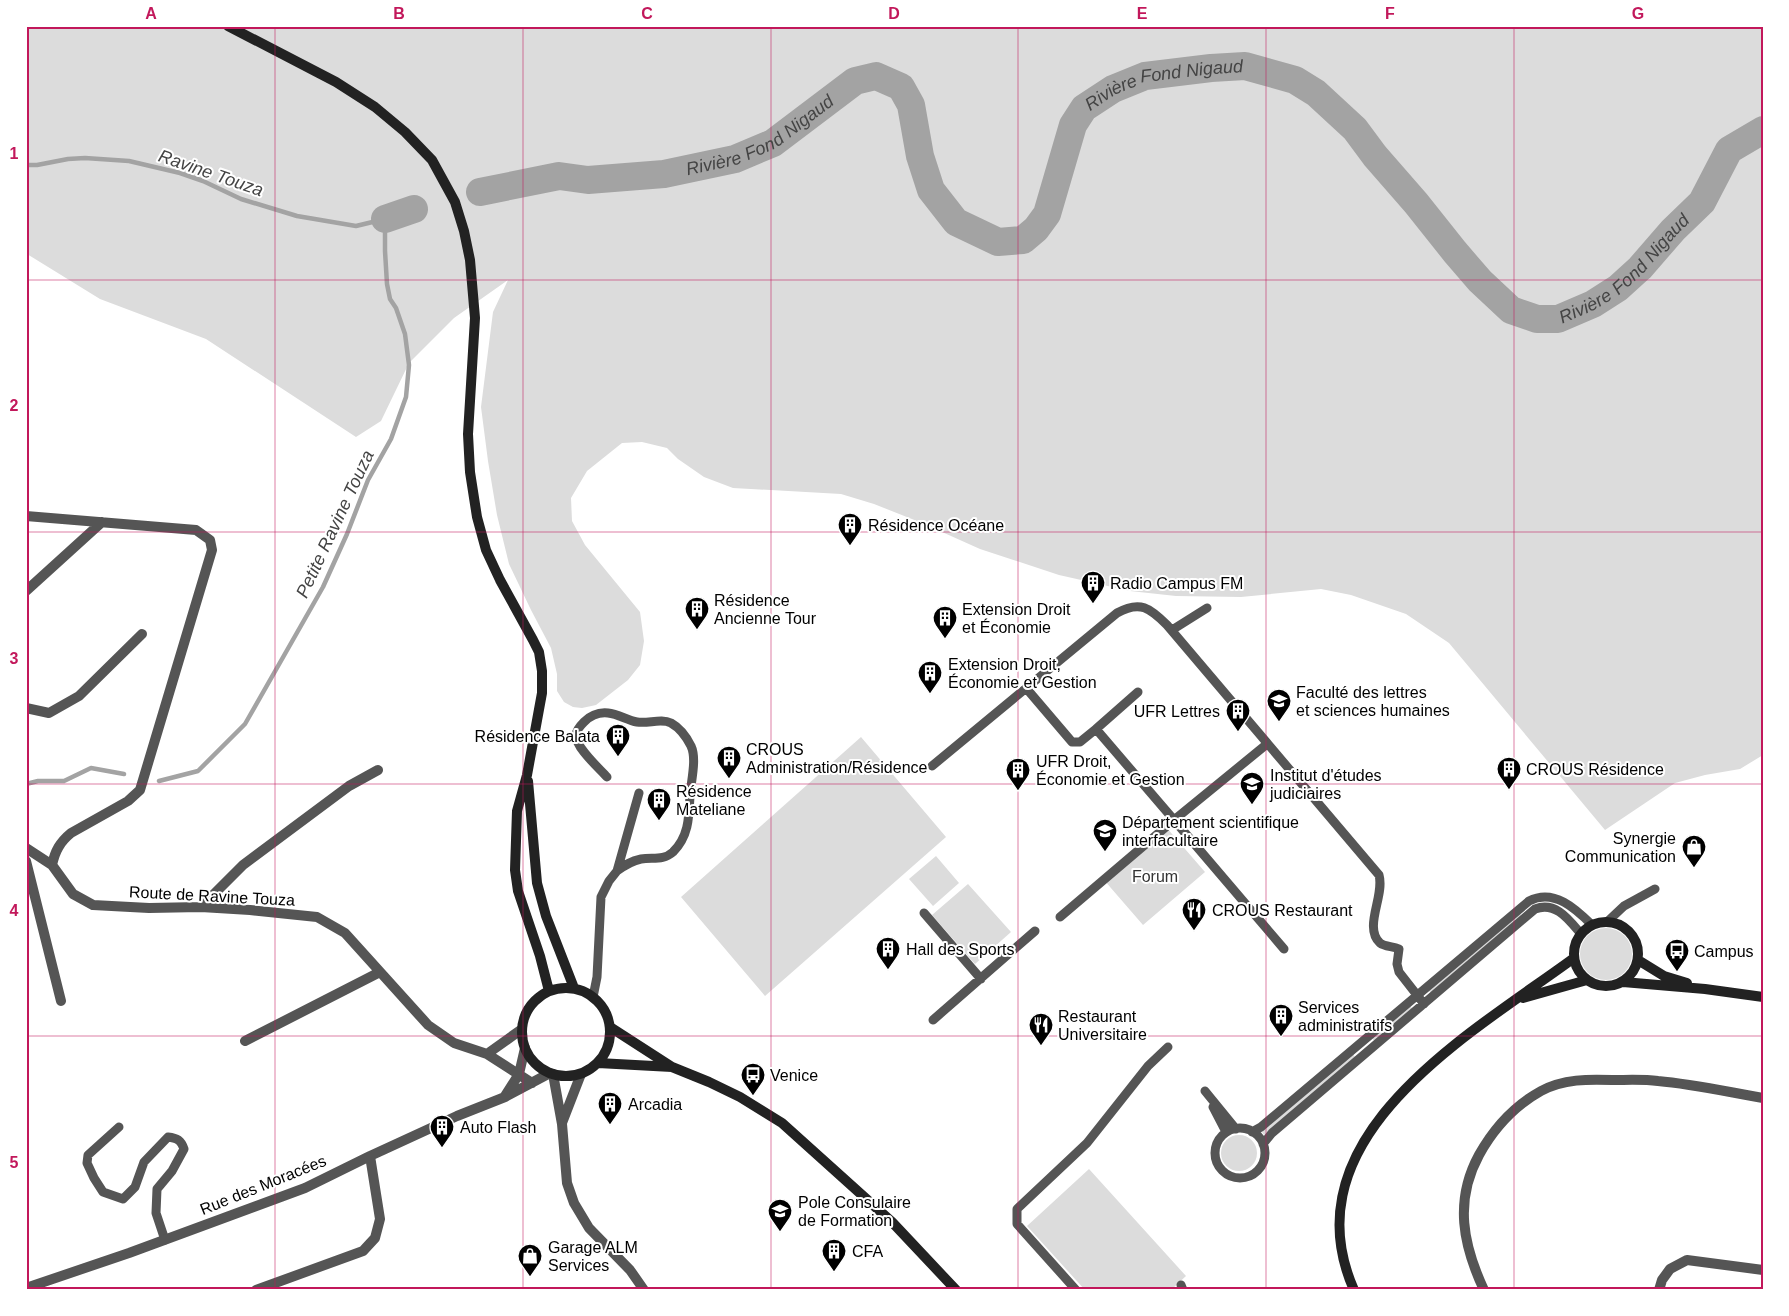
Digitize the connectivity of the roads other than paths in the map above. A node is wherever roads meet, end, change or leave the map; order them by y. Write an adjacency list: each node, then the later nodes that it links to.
1 (228, 26): 15 (main road)
2 (26, 516): 3 (street)
3 (102, 522): 4 (street); 21 (street)
4 (26, 591)
5 (1207, 608): 6 (lane)
6 (1172, 630): 8 (lane); 12 (lane)
7 (142, 634): 10 (street)
8 (1026, 688): 11 (lane); 13 (lane)
9 (1138, 692): 11 (lane)
10 (26, 708)
11 (1096, 729): 18 (lane)
12 (1267, 744): 18 (lane); 41 (lane)
13 (932, 766)
14 (378, 770): 24 (street)
15 (527, 775): 38 (main road); 40 (main road)
16 (607, 777): 22 (lane)
17 (638, 793): 22 (lane)
18 (1174, 820): 26 (lane); 31 (lane)
19 (26, 848): 21 (street)
20 (26, 861): 45 (street)
21 (52, 865): 24 (street, Route de Ravine Touza)
22 (617, 871): 42 (lane)
23 (1655, 889): 27 (lane)
24 (201, 907): 34 (street, Route de Ravine Touza)
25 (924, 914): 35 (lane)
26 (1060, 917)
27 (1607, 922): 28 (main road); 33 (main road)
28 (1592, 925): 30 (main road); 41 (lane)
29 (1035, 931): 35 (lane)
30 (1580, 934): 32 (main road); 46 (lane)
31 (1284, 950)
32 (1574, 958): 36 (main road); 44 (main road)
33 (1638, 960): 37 (main road); 39 (main road)
34 (380, 972): 50 (street); 53 (street, Route de Ravine Touza)
35 (981, 979): 47 (lane)
36 (1586, 980): 37 (main road); 44 (main road)
37 (1623, 982): 39 (main road)
38 (574, 988): 40 (main road); 42 (main road)
39 (1704, 989): 43 (main road)
40 (549, 991): 49 (main road)
41 (1416, 996): 46 (lane); 66 (lane)
42 (593, 997): 48 (main road)
43 (1763, 997)
44 (1517, 999): 76 (main road)
45 (61, 1001)
46 (1424, 1004): 67 (lane)
47 (933, 1020)
48 (610, 1027): 54 (main road); 55 (main road)
49 (522, 1029): 52 (main road); 53 (street)
50 (245, 1041)
51 (1168, 1047): 75 (lane)
52 (525, 1048): 56 (main road); 57 (street)
53 (487, 1054): 57 (street, Route de Ravine Touza)
54 (598, 1063): 55 (main road); 58 (main road)
55 (672, 1067): 74 (main road)
56 (552, 1073): 58 (main road); 59 (street, Rue des Moracées); 62 (street)
57 (520, 1074): 59 (street, Route de Ravine Touza); 60 (street)
58 (581, 1074): 62 (street)
59 (532, 1083): 60 (street, Rue des Moracées)
60 (504, 1097): 68 (street, Rue des Moracées)
61 (1763, 1098): 77 (street)
62 (562, 1124): 73 (street)
63 (119, 1127): 69 (lane)
64 (1236, 1129): 65 (lane); 65 (lane); 66 (lane)
65 (1226, 1132): 67 (lane)
66 (1252, 1132): 67 (lane)
67 (1263, 1144)
68 (370, 1156): 69 (street, Rue des Moracées); 72 (street)
69 (165, 1240): 71 (street, Rue des Moracées)
70 (1763, 1270): 78 (street)
71 (26, 1288)
72 (256, 1290)
73 (644, 1290)
74 (956, 1290)
75 (1076, 1290)
76 (1354, 1290)
77 (1484, 1290)
78 (1659, 1290)

